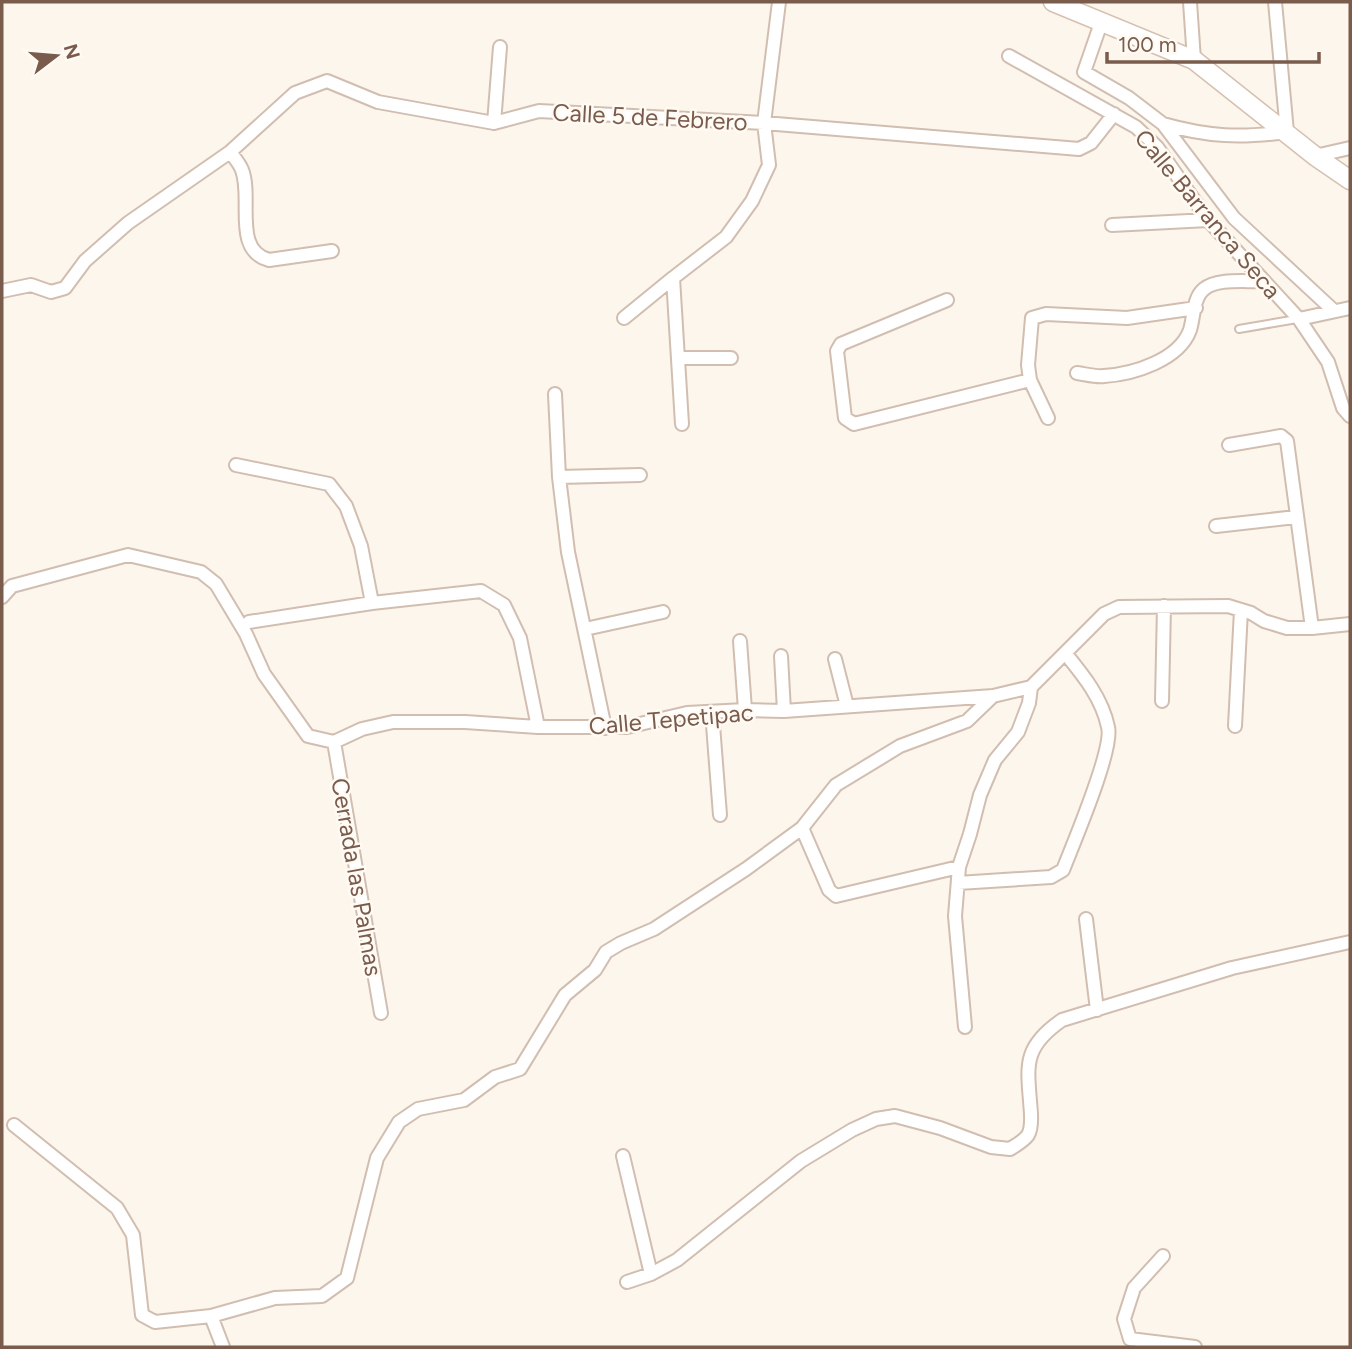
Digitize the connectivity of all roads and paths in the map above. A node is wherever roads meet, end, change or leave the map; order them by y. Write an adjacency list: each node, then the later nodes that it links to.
1 (779, 2): 11 (street)
2 (1053, 2): 5 (main road)
3 (1191, 2): 8 (street)
4 (1275, 2): 13 (street)
5 (1101, 23): 8 (main road); 12 (street)
6 (500, 47): 10 (street)
7 (1009, 56): 9 (street, Calle Barranca Seca)
8 (1194, 60): 13 (main road)
9 (1114, 114): 11 (street, Calle 5 de Febrero); 18 (street, Calle Barranca Seca)
10 (494, 123): 11 (street, Calle 5 de Febrero); 15 (street, Calle 5 de Febrero)
11 (764, 124): 21 (street)
12 (1163, 124): 13 (street); 27 (street)
13 (1287, 132): 16 (main road)
14 (1350, 148): 16 (street)
15 (230, 152): 20 (street); 23 (street, Calle 5 de Febrero)
16 (1315, 156): 17 (main road)
17 (1350, 180)
18 (1208, 220): 19 (street); 22 (street, Calle Barranca Seca)
19 (1112, 225)
20 (332, 251)
21 (673, 278): 28 (street); 31 (street)
22 (1262, 281): 25 (street); 29 (street, Calle Barranca Seca)
23 (2, 290)
24 (947, 300): 34 (street)
25 (1196, 308): 33 (street); 34 (street)
26 (1350, 308): 27 (street)
27 (1333, 310): 29 (street)
28 (624, 318)
29 (1299, 319): 30 (lane); 36 (street, Calle Barranca Seca)
30 (1239, 329)
31 (678, 358): 32 (street); 38 (street)
32 (731, 358)
33 (1077, 373)
34 (1030, 380): 37 (street)
35 (555, 394): 42 (street)
36 (1350, 416)
37 (1048, 418)
38 (682, 424)
39 (1229, 445): 43 (street)
40 (236, 465): 48 (street)
41 (640, 475): 42 (street)
42 (559, 477): 55 (street)
43 (1296, 517): 44 (street); 54 (street)
44 (1216, 526)
45 (2, 575): 46 (street)
46 (12, 586): 47 (street); 70 (street)
47 (2, 597)
48 (372, 603): 52 (street); 68 (street)
49 (1164, 606): 50 (street); 57 (street); 62 (street)
50 (1241, 610): 54 (street); 67 (street)
51 (663, 612): 55 (street)
52 (249, 622)
53 (1350, 624): 54 (street)
54 (1312, 628)
55 (585, 629): 69 (street)
56 (740, 641): 64 (street)
57 (1065, 653): 60 (street); 74 (street)
58 (781, 656): 65 (street)
59 (835, 659): 63 (street)
60 (1031, 687): 61 (street, Calle Tepetipac); 73 (street)
61 (993, 696): 63 (street, Calle Tepetipac); 72 (street)
62 (1162, 701)
63 (847, 706): 65 (street, Calle Tepetipac)
64 (745, 710): 65 (street, Calle Tepetipac); 66 (street, Calle Tepetipac)
65 (784, 711)
66 (712, 712): 69 (street, Calle Tepetipac); 71 (street)
67 (1236, 726)
68 (538, 727): 69 (street, Calle Tepetipac); 70 (street, Calle Tepetipac)
69 (606, 728)
70 (334, 742): 78 (street, Cerrada las Palmas)
71 (720, 815)
72 (802, 828): 73 (street); 85 (street)
73 (959, 867): 74 (street)
74 (958, 883): 79 (street)
75 (1086, 919): 77 (street)
76 (1350, 942): 77 (street)
77 (1097, 1010): 83 (street)
78 (381, 1013)
79 (965, 1027)
80 (14, 1125): 85 (street)
81 (623, 1156): 83 (street)
82 (1163, 1256): 87 (street)
83 (651, 1274): 84 (street)
84 (627, 1282)
85 (211, 1315): 86 (street)
86 (223, 1347)
87 (1195, 1347)

